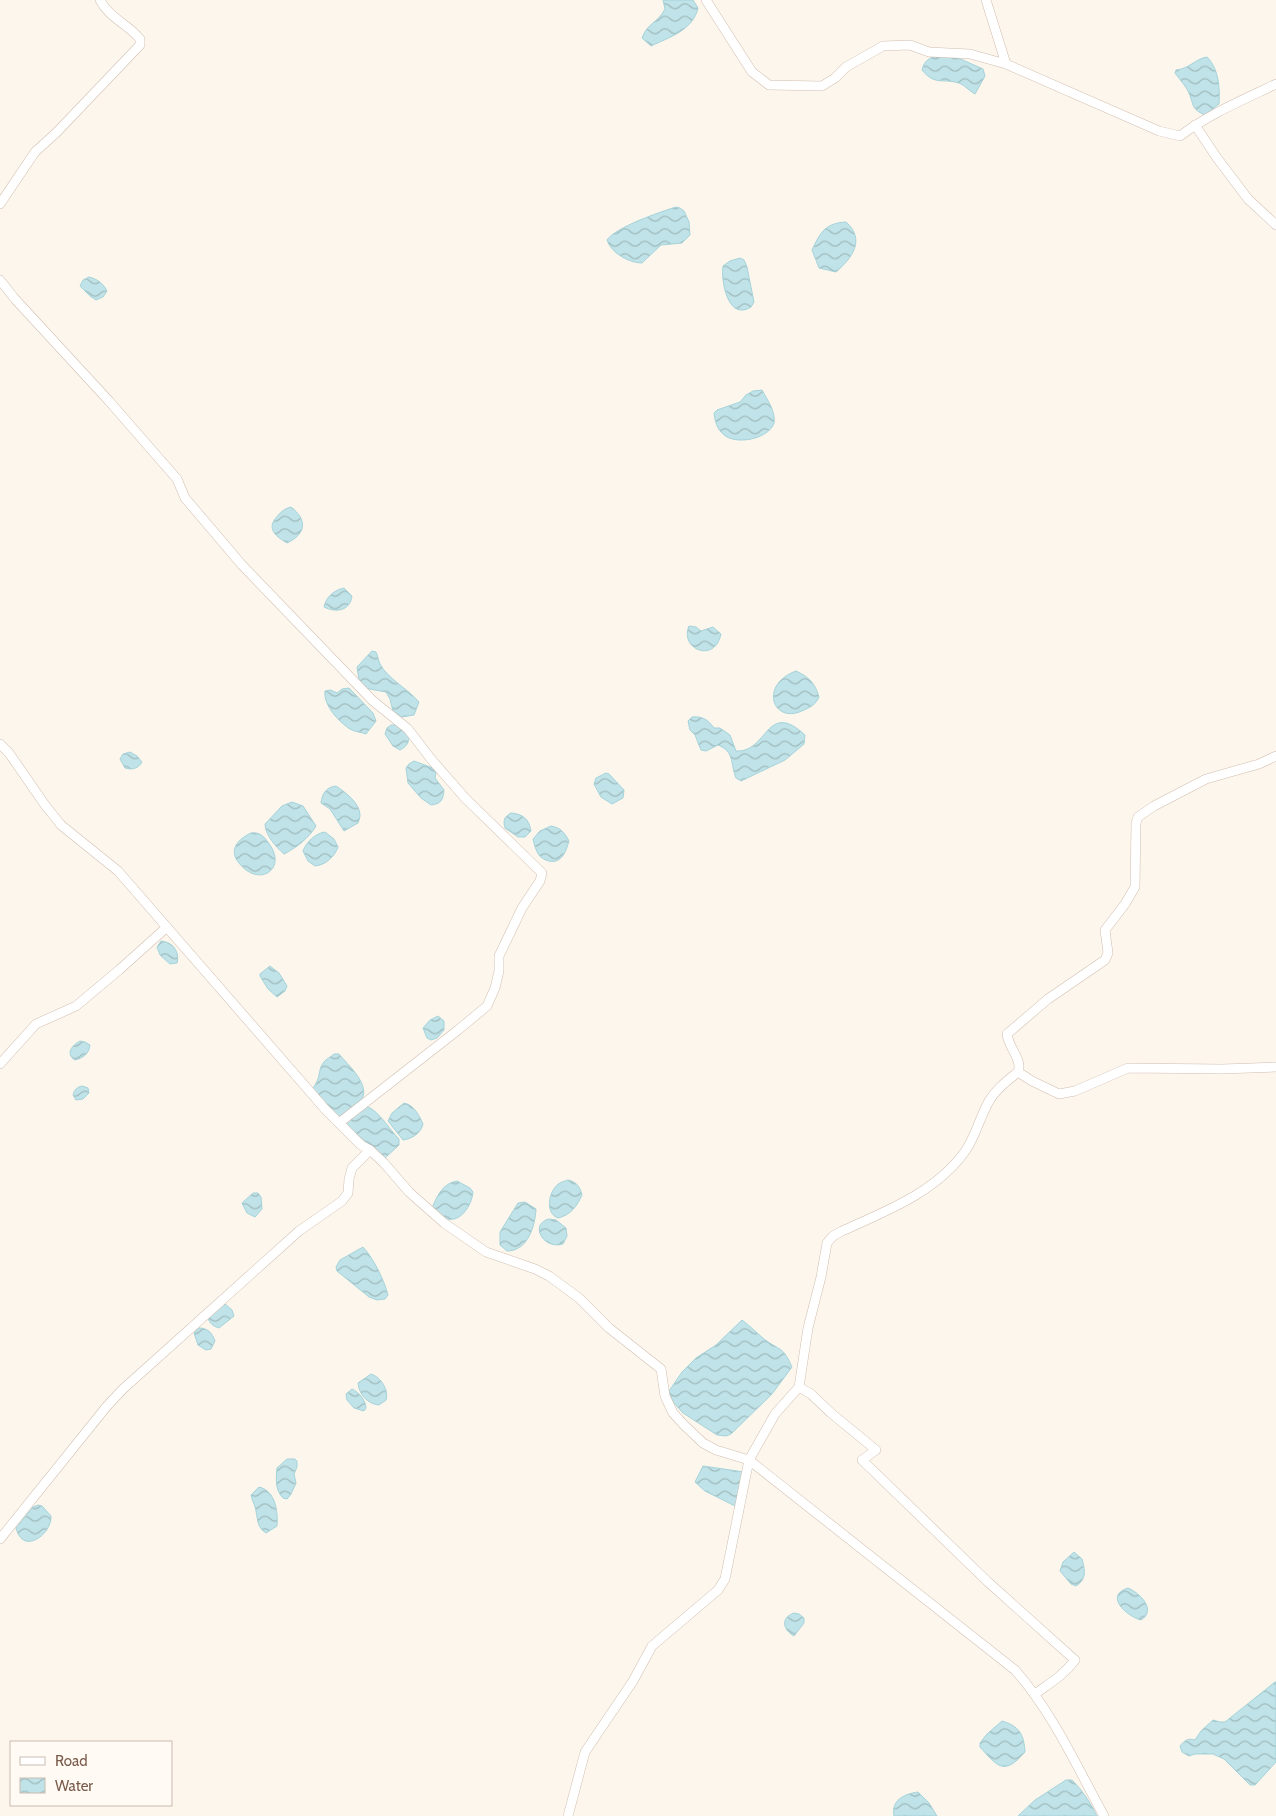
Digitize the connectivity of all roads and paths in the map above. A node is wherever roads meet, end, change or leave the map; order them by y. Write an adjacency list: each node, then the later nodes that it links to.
1 (100, 0): 7 (street)
2 (706, 0): 4 (street)
3 (986, 0): 4 (street)
4 (1006, 64): 6 (street)
5 (1276, 84): 6 (street)
6 (1195, 125): 8 (street)
7 (0, 204)
8 (1276, 225)
9 (0, 280): 16 (street)
10 (0, 744): 12 (street)
11 (1276, 756): 15 (street)
12 (167, 927): 13 (street); 16 (street)
13 (0, 1064)
14 (1276, 1067): 15 (street)
15 (1018, 1072): 18 (street)
16 (339, 1123): 17 (street)
17 (370, 1150): 19 (street); 20 (street)
18 (799, 1387): 19 (street); 21 (street)
19 (749, 1460): 21 (street); 22 (street)
20 (0, 1539)
21 (1035, 1694): 23 (street)
22 (568, 1816)
23 (1104, 1816)

